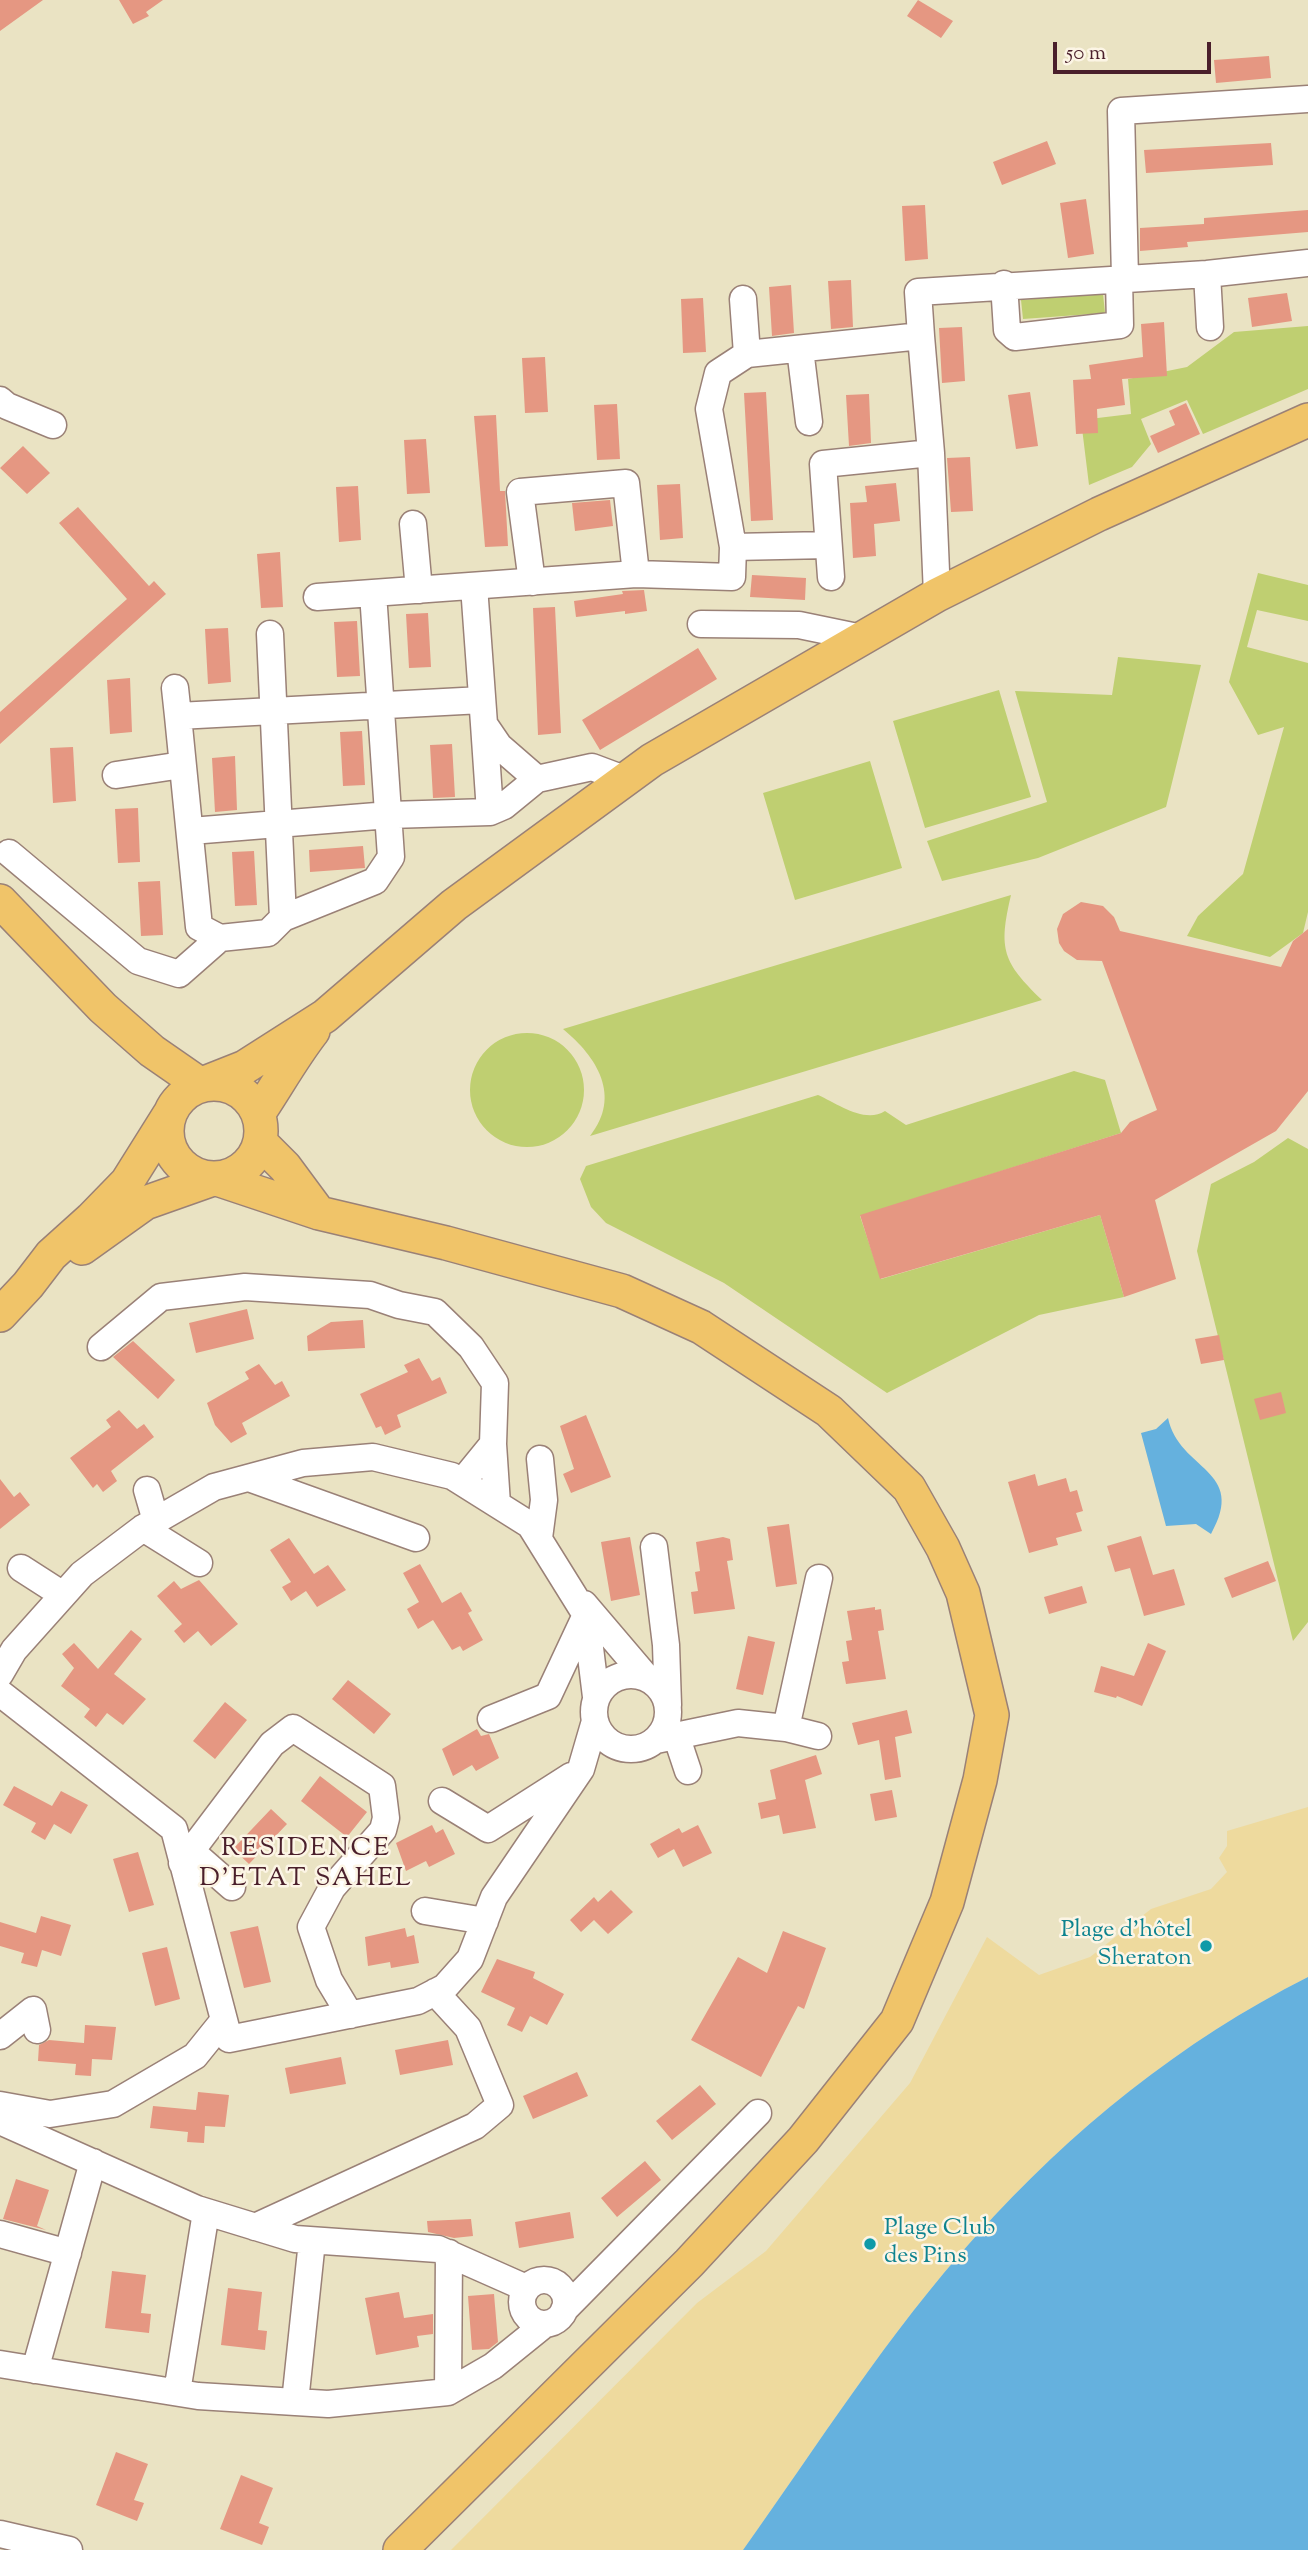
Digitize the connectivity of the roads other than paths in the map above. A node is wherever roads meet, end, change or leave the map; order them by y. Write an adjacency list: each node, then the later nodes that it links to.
1 (1308, 99): 4 (street)
2 (1308, 263): 3 (street)
3 (1207, 274): 4 (street); 7 (street)
4 (1122, 278): 5 (street); 5 (street)
5 (1004, 284): 8 (street)
6 (743, 299): 10 (street)
7 (1210, 327)
8 (921, 336): 9 (street); 15 (street)
9 (800, 349): 10 (street); 13 (street)
10 (747, 354): 18 (street)
11 (0, 400): 14 (street)
12 (1308, 420): 25 (main road)
13 (809, 422)
14 (53, 425)
15 (930, 453): 17 (street); 25 (street)
16 (413, 524): 23 (street)
17 (828, 545): 18 (street); 20 (street)
18 (733, 547): 19 (street)
19 (636, 574): 21 (street); 21 (street)
20 (831, 577)
21 (532, 582): 22 (street)
22 (474, 586): 23 (street); 33 (street)
23 (419, 590): 24 (street)
24 (373, 593): 26 (street); 31 (street)
25 (937, 595): 29 (main road)
26 (317, 597)
27 (701, 624): 29 (street)
28 (270, 634): 32 (street)
29 (862, 638): 38 (main road)
30 (175, 688): 34 (street)
31 (381, 704): 32 (street); 33 (street); 40 (street)
32 (271, 709): 34 (street); 41 (street)
33 (483, 712): 37 (street); 39 (street)
34 (178, 716): 35 (street)
35 (182, 765): 36 (street); 42 (street)
36 (116, 775)
37 (537, 779): 38 (street); 39 (street)
38 (624, 779): 48 (main road)
39 (490, 812): 40 (street)
40 (389, 816): 41 (street); 45 (street)
41 (278, 824): 42 (street); 45 (street)
42 (191, 831): 47 (street)
43 (9, 853): 47 (street)
44 (0, 901): 49 (main road)
45 (283, 918): 47 (street)
46 (0, 928): 50 (main road)
47 (220, 938)
48 (325, 1016): 49 (main road); 51 (main road)
49 (202, 1085): 50 (main road); 51 (main road)
50 (169, 1114): 52 (main road); 54 (main road)
51 (259, 1128): 52 (main road); 53 (main road)
52 (214, 1178): 53 (main road); 54 (main road)
53 (320, 1213): 115 (main road)
54 (29, 1285): 55 (main road)
55 (0, 1315)
56 (101, 1347): 57 (street)
57 (493, 1444): 60 (street); 62 (street)
58 (540, 1459): 65 (street)
59 (249, 1478): 60 (street); 63 (street); 64 (street)
60 (461, 1482): 62 (street)
61 (147, 1490): 63 (street)
62 (498, 1504): 65 (street)
63 (149, 1524): 67 (street); 71 (street)
64 (416, 1538)
65 (539, 1538): 70 (street)
66 (654, 1547): 76 (street)
67 (199, 1563)
68 (21, 1568): 71 (street)
69 (819, 1578): 79 (street)
70 (569, 1586): 72 (street); 74 (street)
71 (63, 1595): 73 (street)
72 (586, 1615): 77 (street); 78 (street)
73 (0, 1674)
74 (647, 1678): 76 (street); 77 (street)
75 (0, 1693): 86 (street)
76 (668, 1707): 81 (street)
77 (595, 1709): 82 (street); 83 (street)
78 (491, 1719)
79 (786, 1728): 80 (street); 81 (street)
80 (818, 1736)
81 (666, 1737): 82 (street); 84 (street)
82 (621, 1748): 83 (street)
83 (581, 1769): 85 (street); 89 (street)
84 (688, 1770)
85 (442, 1801)
86 (187, 1857): 87 (street); 91 (street); 92 (street)
87 (232, 1887)
88 (425, 1911): 89 (street)
89 (485, 1922): 90 (street)
90 (436, 1992): 91 (street); 99 (street)
91 (350, 2015): 92 (street)
92 (224, 2020): 96 (street)
93 (37, 2030): 94 (street)
94 (0, 2036)
95 (758, 2113): 104 (street)
96 (4, 2115): 97 (street)
97 (93, 2162): 98 (street); 102 (street)
98 (206, 2212): 99 (street); 110 (street)
99 (255, 2227): 101 (street)
100 (0, 2234): 102 (street)
101 (312, 2241): 103 (street); 112 (street)
102 (68, 2253): 109 (street)
103 (449, 2253): 106 (street); 111 (street)
104 (596, 2277): 105 (street); 107 (street)
105 (558, 2285): 106 (street); 107 (street)
106 (526, 2288): 107 (street)
107 (554, 2317): 111 (street)
108 (0, 2364): 109 (street)
109 (35, 2370): 110 (street)
110 (177, 2392): 112 (street)
111 (448, 2392): 112 (street)
112 (295, 2402)
113 (0, 2534): 114 (street)
114 (69, 2550)
115 (400, 2550)

